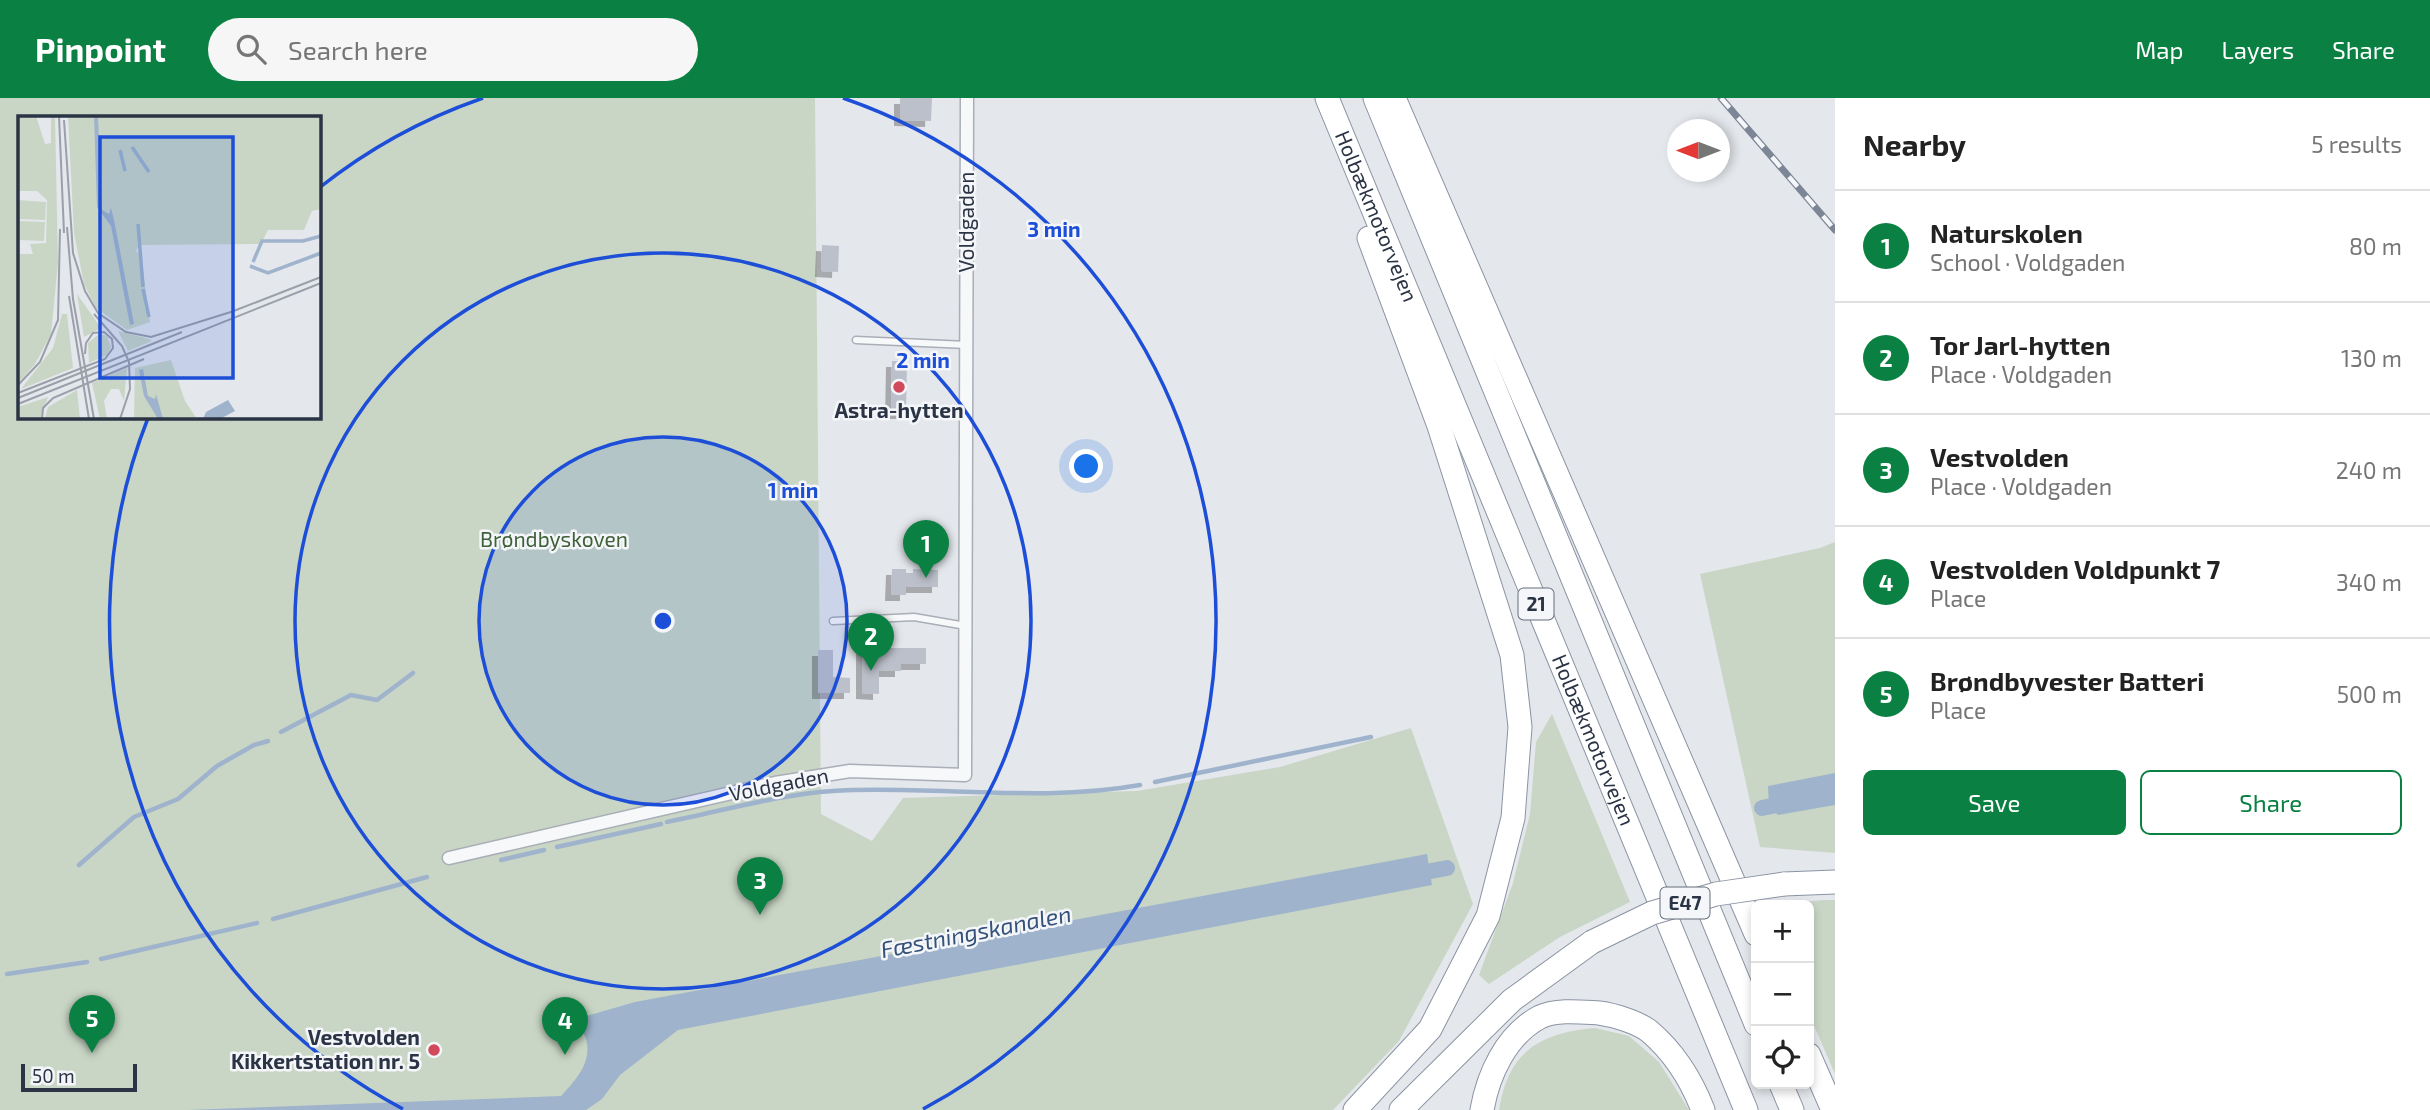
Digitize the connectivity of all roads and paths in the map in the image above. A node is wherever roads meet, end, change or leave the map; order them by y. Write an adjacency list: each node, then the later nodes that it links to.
1 (967, 98): 6 (street, Voldgaden)
2 (1327, 98): 15 (highway); 19 (highway, Holbækmotorvejen / 21)
3 (1375, 98): 12 (highway, Holbækmotorvejen / 21)
4 (1394, 98): 11 (highway)
5 (856, 341): 6 (lane)
6 (967, 345): 8 (street, Voldgaden)
7 (833, 621): 8 (lane)
8 (966, 626): 9 (street, Voldgaden)
9 (449, 858)
10 (1835, 882): 16 (highway, E47, bridge)
11 (1751, 922)
12 (1751, 1012)
13 (1814, 1066): 21 (highway)
14 (1783, 1089): 20 (highway)
15 (1355, 1110)
16 (1401, 1110)
17 (1482, 1110): 18 (highway)
18 (1703, 1110)
19 (1746, 1110)
20 (1792, 1110)
21 (1833, 1110)

